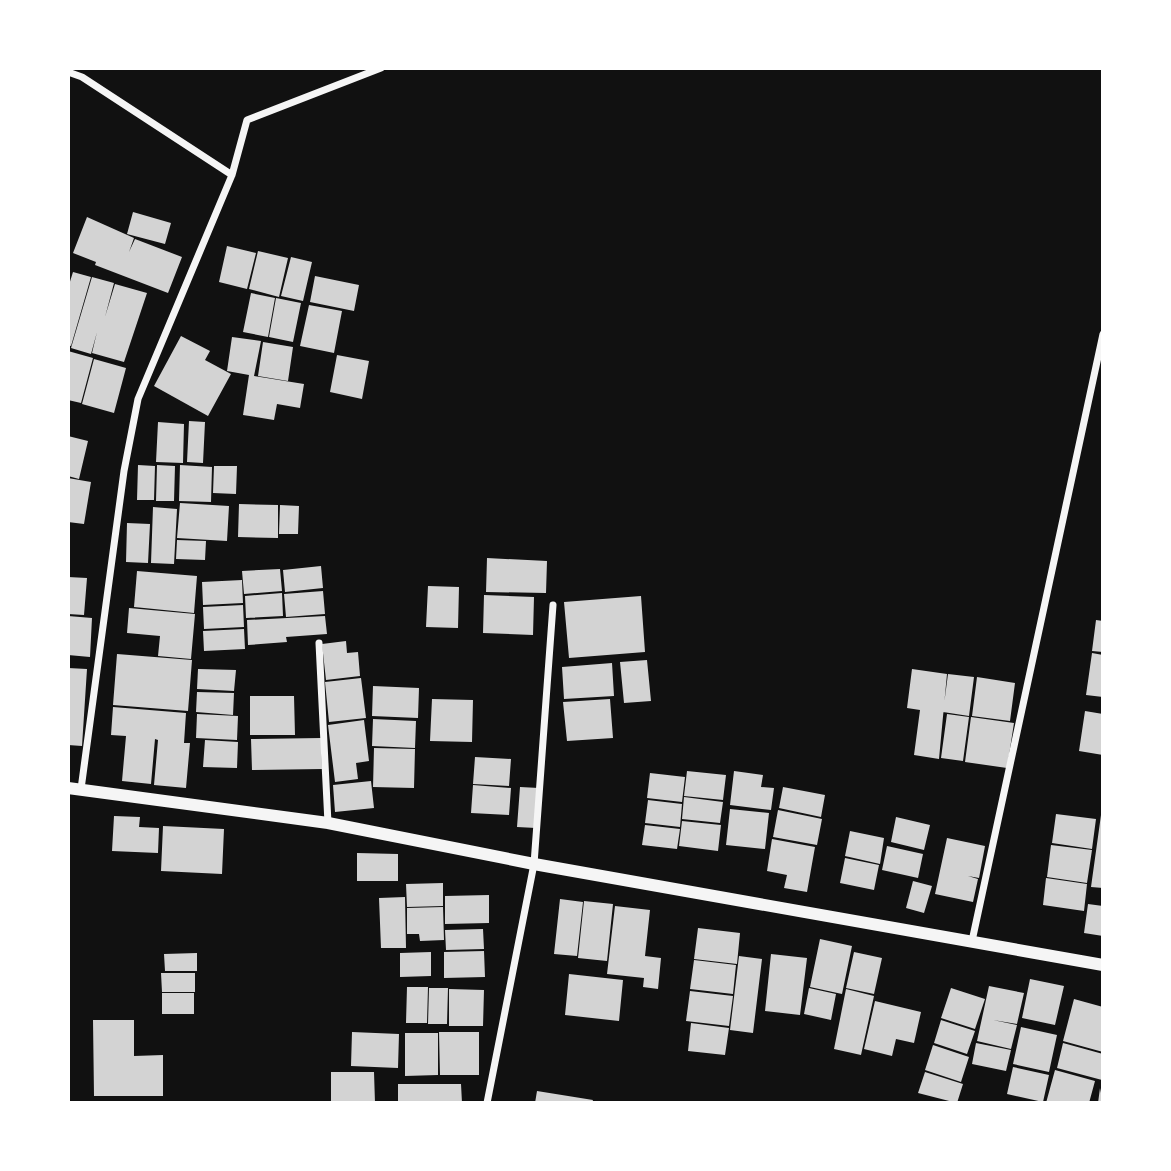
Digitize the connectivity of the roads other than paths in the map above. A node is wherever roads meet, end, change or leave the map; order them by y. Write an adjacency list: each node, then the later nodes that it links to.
1 (381, 68): 3 (street)
2 (68, 72): 3 (street)
3 (232, 175): 7 (street)
4 (1103, 334): 10 (street)
5 (553, 605): 9 (street)
6 (319, 643): 8 (street)
7 (75, 788): 8 (street)
8 (328, 823): 9 (street)
9 (534, 864): 10 (street); 12 (street)
10 (972, 941): 11 (street)
11 (1103, 965)
12 (487, 1103)

